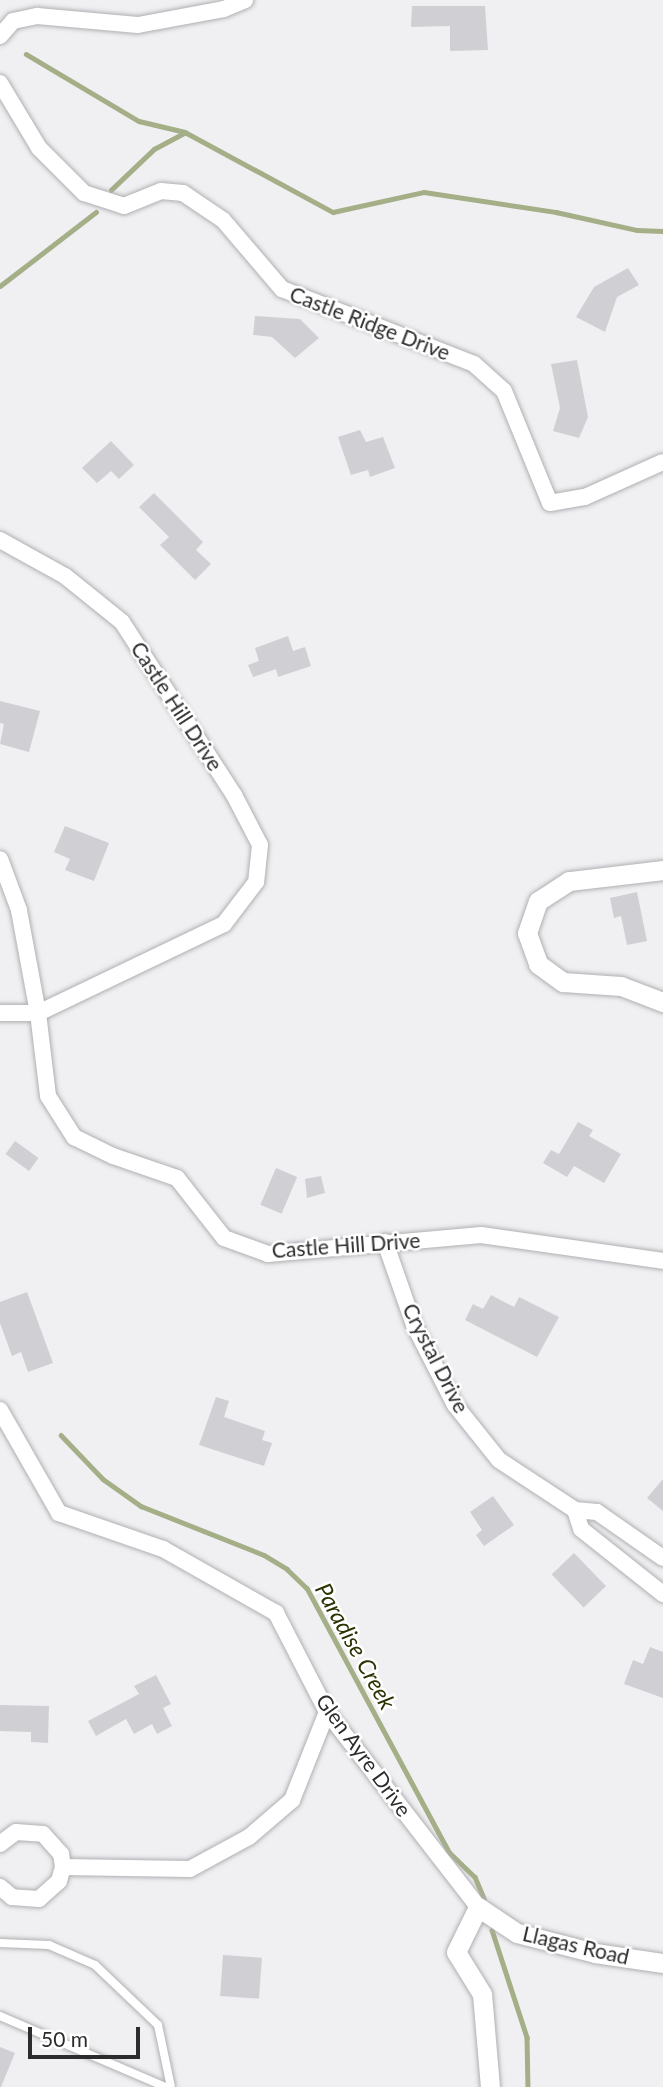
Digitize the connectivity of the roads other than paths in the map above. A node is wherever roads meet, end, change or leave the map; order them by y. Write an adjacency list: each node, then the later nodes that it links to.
1 (245, 0): 2 (street)
2 (0, 36)
3 (0, 83): 4 (street, Castle Ridge Drive)
4 (663, 462)
5 (0, 540): 10 (street, Castle Hill Drive)
6 (0, 859): 10 (street, Castle Hill Drive)
7 (663, 870): 8 (street)
8 (663, 1002)
9 (0, 1013): 10 (street)
10 (38, 1013): 11 (street, Castle Hill Drive)
11 (385, 1242): 12 (street, Castle Hill Drive); 14 (street, Crystal Drive)
12 (663, 1261)
13 (0, 1410): 17 (street, Glen Ayre Drive)
14 (575, 1510): 15 (street, Crystal Drive); 16 (street, Crystal Drive)
15 (663, 1558)
16 (663, 1594)
17 (327, 1712): 19 (street); 21 (street, Glen Ayre Drive)
18 (0, 1844): 19 (street)
19 (62, 1867): 20 (street)
20 (0, 1887)
21 (478, 1907): 23 (street, Llagas Road); 26 (street)
22 (0, 1943): 25 (lane)
23 (663, 1963)
24 (0, 2016): 25 (lane)
25 (169, 2087)
26 (490, 2087)

